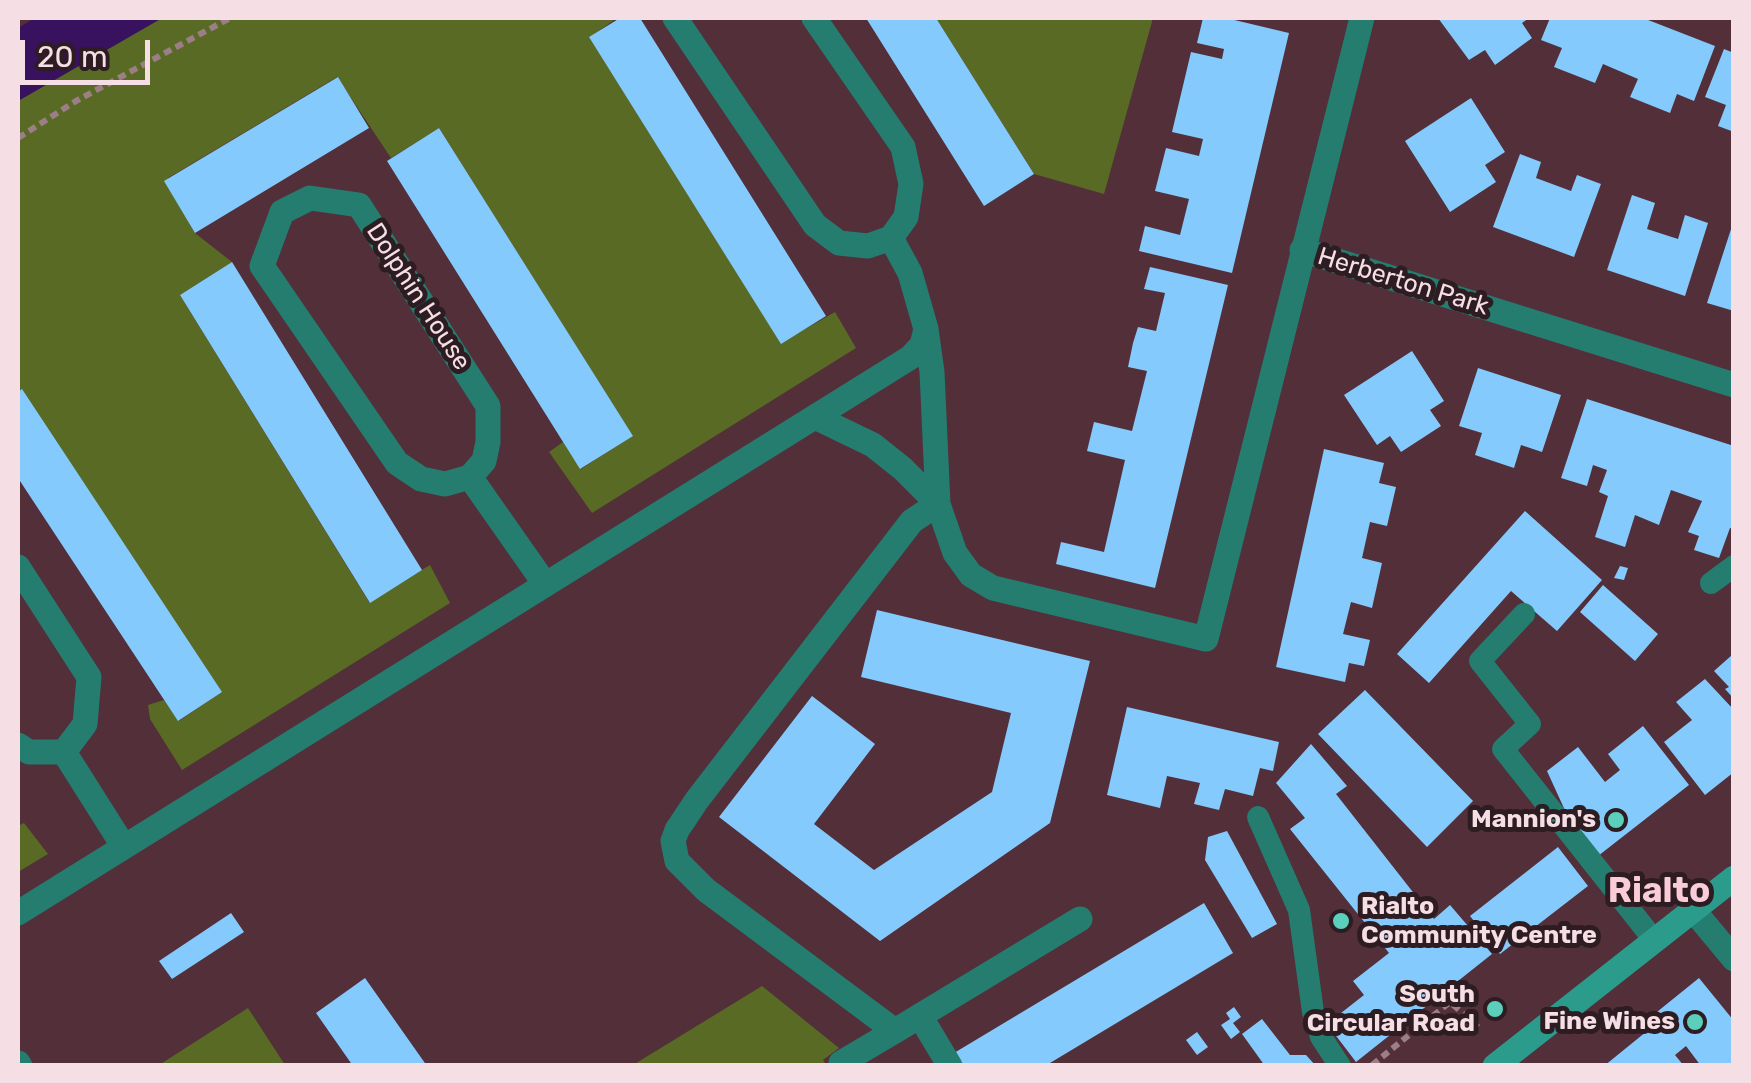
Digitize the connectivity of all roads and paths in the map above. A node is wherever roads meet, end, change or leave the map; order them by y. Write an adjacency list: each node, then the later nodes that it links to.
1 (230, 18): 5 (path)
2 (675, 18): 6 (street)
3 (814, 18): 6 (street)
4 (1362, 18): 7 (street, Herberton Park)
5 (18, 138)
6 (891, 238): 8 (street)
7 (1302, 250): 9 (street, Herberton Park); 12 (street)
8 (926, 329): 10 (street); 12 (street)
9 (1734, 385)
10 (815, 417): 12 (street); 15 (street)
11 (470, 477): 11 (street, Dolphin House); 15 (street)
12 (938, 504): 30 (street)
13 (1734, 566): 16 (lane)
14 (18, 567): 19 (street)
15 (546, 584): 21 (street)
16 (1710, 584)
17 (1524, 614): 26 (lane)
18 (18, 745): 19 (street)
19 (64, 752): 21 (street)
20 (1258, 817): 33 (lane)
21 (124, 846): 24 (street)
22 (1734, 878): 23 (main road)
23 (1694, 911): 26 (main road); 27 (street)
24 (18, 913)
25 (1080, 919): 28 (street)
26 (1654, 940): 35 (main road)
27 (1734, 960)
28 (920, 1016): 30 (street); 32 (street)
29 (1479, 1028): 34 (path)
30 (896, 1031): 31 (street)
31 (841, 1063)
32 (950, 1066)
33 (1340, 1066)
34 (1371, 1066)
35 (1495, 1066)

